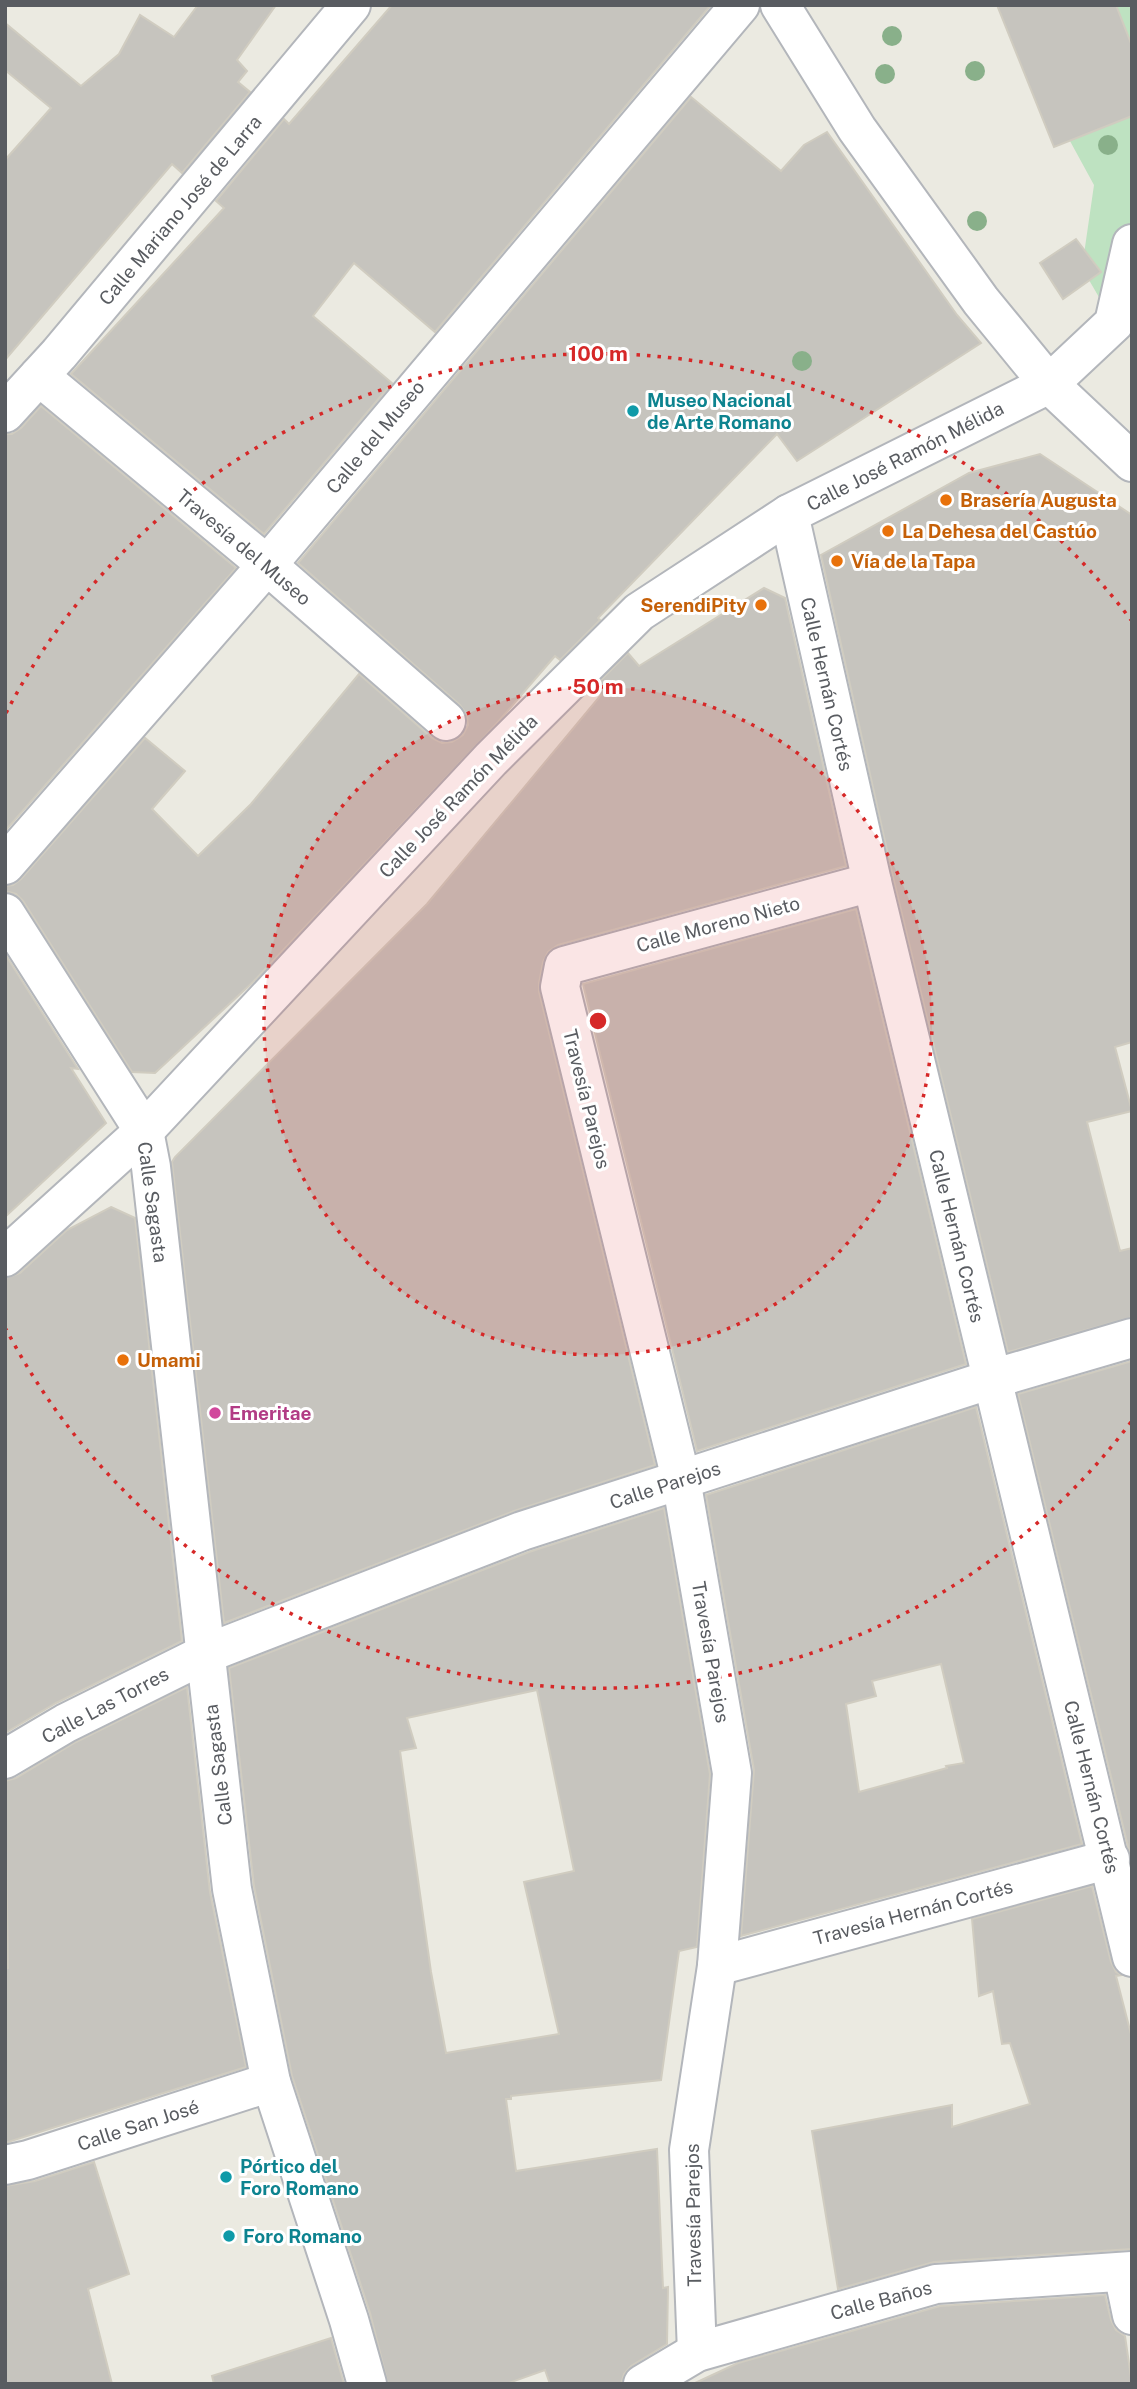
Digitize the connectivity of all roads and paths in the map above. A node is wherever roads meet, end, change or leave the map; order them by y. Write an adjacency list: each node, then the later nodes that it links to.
1 (351, 5): 5 (street, Calle Mariano José de Larra)
2 (740, 5): 10 (street, Calle del Museo)
3 (780, 5): 6 (street)
4 (1132, 244): 6 (street, Calle José Ramón Mélida)
5 (39, 376): 7 (street, Calle Mariano José de Larra); 10 (street, Travesía del Museo)
6 (1049, 384): 8 (street); 9 (street, Calle José Ramón Mélida)
7 (5, 413)
8 (1132, 462)
9 (789, 514): 13 (street, Calle Hernán Cortés); 16 (street, Calle José Ramón Mélida)
10 (267, 565): 11 (street, Travesía del Museo); 12 (street, Calle del Museo)
11 (446, 721)
12 (5, 865)
13 (872, 882): 15 (street, Calle Moreno Nieto); 19 (street, Calle Hernán Cortés)
14 (5, 913): 16 (street)
15 (564, 967): 20 (street, Travesía Parejos)
16 (144, 1131): 17 (street, Calle José Ramón Mélida); 21 (street, Calle Sagasta)
17 (5, 1256)
18 (1132, 1338): 19 (street, Calle Parejos)
19 (992, 1379): 20 (street, Calle Parejos); 23 (street, Calle Hernán Cortés)
20 (681, 1479): 21 (street, Calle Parejos); 25 (street, Travesía Parejos)
21 (205, 1654): 22 (street, Calle Las Torres); 26 (street, Calle Sagasta)
22 (5, 1759)
23 (1110, 1859): 24 (street, Calle Hernán Cortés); 25 (street, Travesía Hernán Cortés)
24 (1132, 1957)
25 (717, 1966): 30 (street, Travesía Parejos)
26 (271, 2082): 27 (street, Calle San José); 31 (street, Calle Sagasta)
27 (5, 2165)
28 (1127, 2271): 29 (street); 30 (street, Calle Baños)
29 (1132, 2315)
30 (697, 2351): 32 (street, Calle Baños)
31 (367, 2384)
32 (643, 2384)

